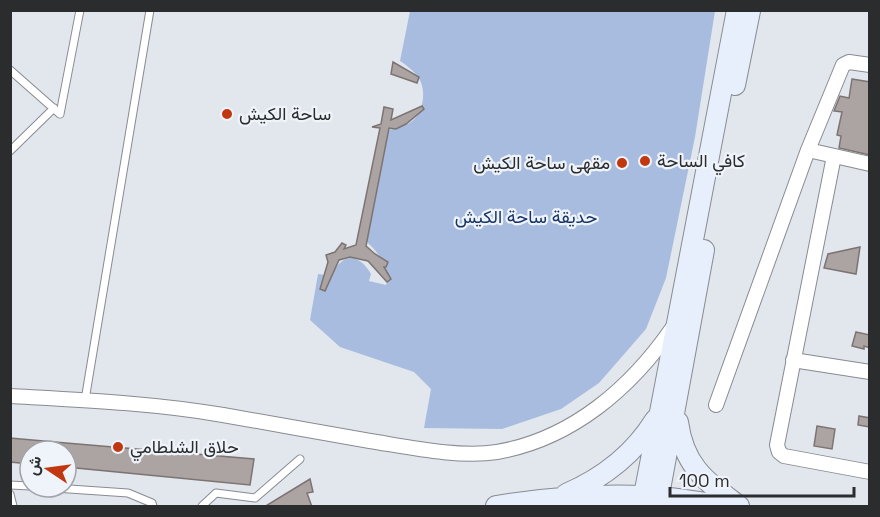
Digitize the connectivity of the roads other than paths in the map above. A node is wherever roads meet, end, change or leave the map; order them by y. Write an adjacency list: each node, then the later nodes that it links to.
1 (80, 10): 7 (lane)
2 (150, 10): 16 (lane)
3 (737, 10): 12 (main road)
4 (750, 10): 18 (main road)
5 (870, 65): 8 (street)
6 (10, 70): 7 (lane)
7 (54, 108): 9 (lane)
8 (808, 150): 10 (street); 17 (street)
9 (10, 151)
10 (834, 156): 11 (street); 13 (street)
11 (870, 164)
12 (678, 320): 16 (street); 18 (main road)
13 (793, 360): 14 (street); 20 (street)
14 (870, 372)
15 (10, 396): 16 (street)
16 (85, 400)
17 (716, 405)
18 (668, 411): 23 (main road); 24 (main road); 30 (main road)
19 (300, 459): 27 (lane)
20 (870, 472)
21 (78, 490): 26 (lane)
22 (10, 494): 25 (lane)
23 (558, 497): 24 (main road); 28 (main road)
24 (650, 502): 29 (main road)
25 (13, 507)
26 (153, 507)
27 (202, 507)
28 (496, 507)
29 (731, 507)
30 (739, 507)

